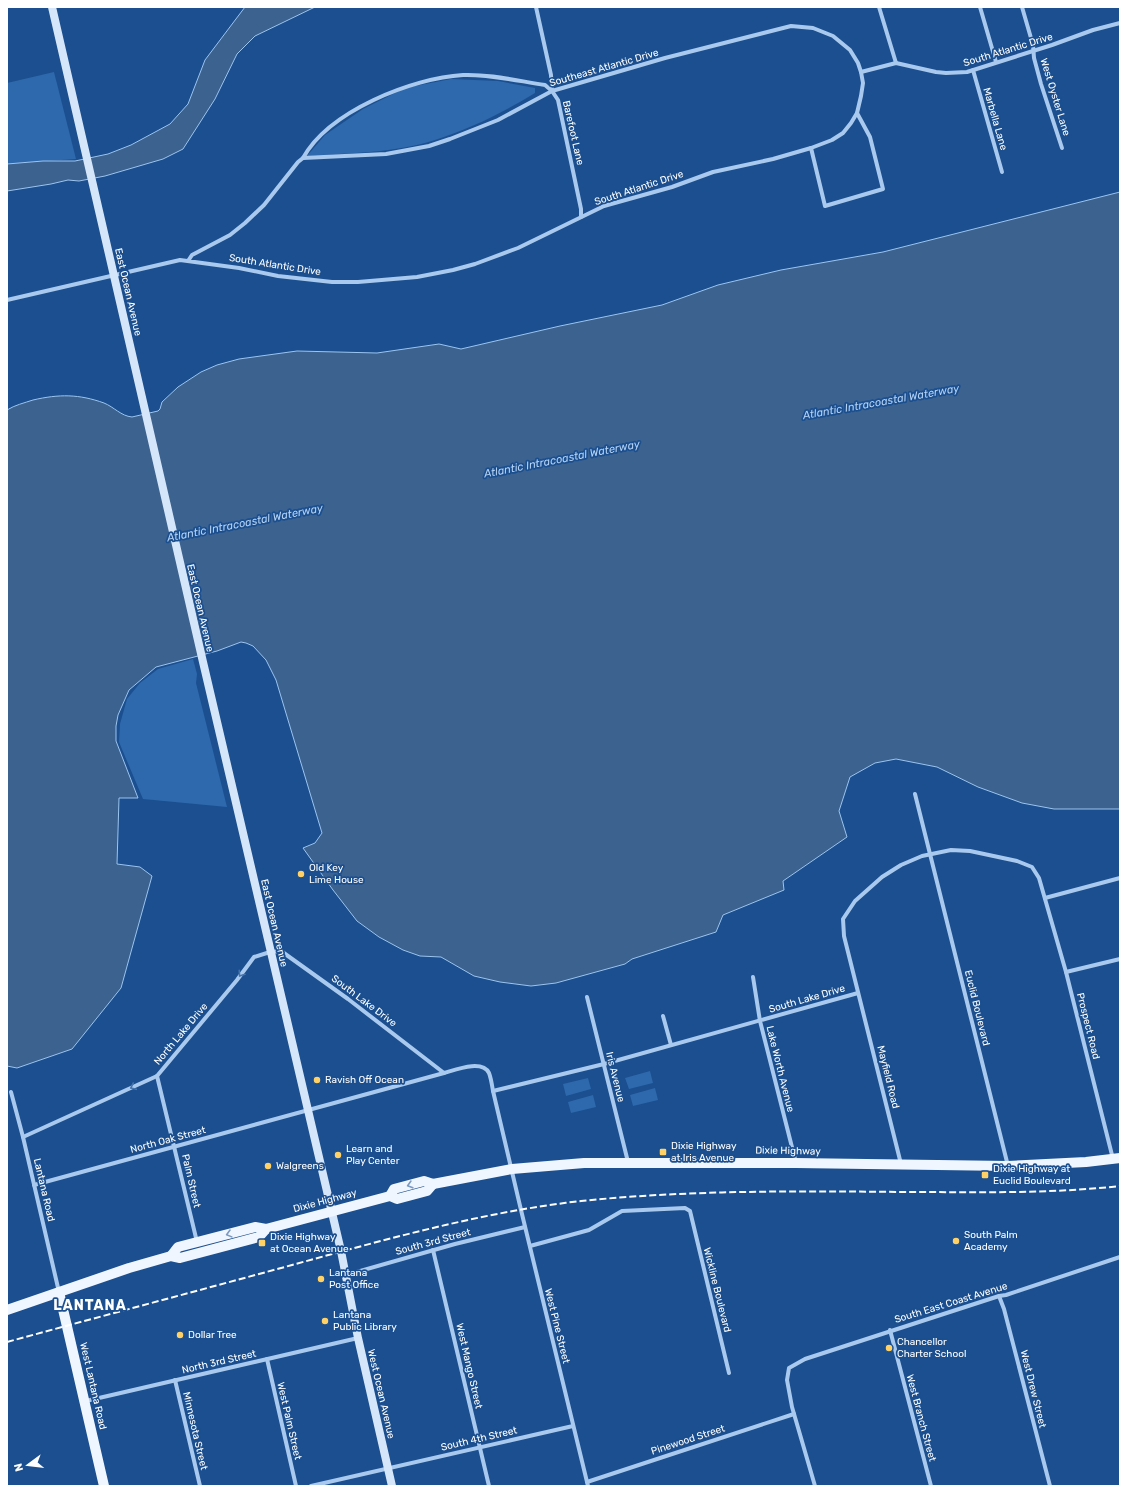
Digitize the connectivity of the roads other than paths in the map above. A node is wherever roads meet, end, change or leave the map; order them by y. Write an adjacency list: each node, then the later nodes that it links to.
1 (52, 7): 20 (main road, East Ocean Avenue)
2 (536, 7): 12 (street, Barefoot Lane)
3 (879, 7): 9 (street)
4 (980, 7): 8 (street)
5 (1022, 7): 7 (street, West Oyster Lane)
6 (1120, 23): 7 (street, South Atlantic Drive)
7 (1033, 51): 8 (street, South Atlantic Drive); 15 (street, West Oyster Lane)
8 (996, 62): 10 (street, South Atlantic Drive)
9 (896, 63): 10 (street, South Atlantic Drive); 11 (street, South Atlantic Drive)
10 (973, 70): 17 (street, Marbella Lane)
11 (861, 72): 12 (street, Southeast Atlantic Drive); 13 (street, South Atlantic Drive)
12 (552, 91): 16 (street, Southeast Atlantic Drive); 16 (street); 18 (street, Barefoot Lane)
13 (857, 113): 14 (street, South Atlantic Drive); 14 (street)
14 (811, 148): 18 (street, South Atlantic Drive)
15 (1062, 148)
16 (303, 158): 19 (street)
17 (1002, 172)
18 (581, 217): 19 (street, South Atlantic Drive)
19 (188, 261): 20 (street, South Atlantic Drive)
20 (113, 275): 21 (street, South Atlantic Drive); 26 (main road, East Ocean Avenue)
21 (7, 300)
22 (915, 794): 23 (street, Euclid Boulevard)
23 (930, 854): 25 (street, South Lake Drive); 30 (street, South Lake Drive); 47 (street, Euclid Boulevard)
24 (1120, 878): 25 (street)
25 (1045, 898): 28 (street, Prospect Road)
26 (270, 952): 36 (street, South Lake Drive); 37 (street, North Lake Drive, one-way to 37); 40 (main road, East Ocean Avenue)
27 (1120, 959): 28 (street)
28 (1066, 972): 43 (street, Prospect Road)
29 (753, 977): 33 (street, Lake Worth Avenue)
30 (858, 993): 33 (street, South Lake Drive); 46 (street, Mayfield Road)
31 (587, 997): 35 (street, Iris Avenue)
32 (663, 1016): 34 (street)
33 (760, 1021): 34 (street, South Lake Drive); 45 (street, Lake Worth Avenue)
34 (671, 1046): 35 (street, South Lake Drive)
35 (604, 1064): 38 (street, South Lake Drive); 44 (street, Iris Avenue)
36 (444, 1073): 38 (street, North Oak Street); 40 (street, North Oak Street)
37 (157, 1076): 41 (street, North Lake Drive, one-way to 41); 42 (street, Palm Street)
38 (493, 1091): 48 (street, West Pine Street)
39 (11, 1092): 41 (street, Lantana Road)
40 (307, 1110): 42 (street, North Oak Street); 50 (main road, East Ocean Avenue)
41 (23, 1138): 49 (street, Lantana Road)
42 (174, 1146): 49 (street, North Oak Street); 53 (street, Palm Street)
43 (1117, 1159): 47 (main road, Dixie Highway)
44 (628, 1162): 45 (main road, Dixie Highway); 48 (main road, Dixie Highway)
45 (796, 1163): 46 (main road, Dixie Highway)
46 (901, 1164): 47 (main road, Dixie Highway)
47 (1008, 1166)
48 (512, 1169): 50 (main road, Dixie Highway); 51 (street, West Pine Street)
49 (34, 1185): 59 (street, Lantana Road)
50 (331, 1212): 52 (main road, Dixie Highway); 58 (main road, West Ocean Avenue)
51 (525, 1227): 54 (street, West Pine Street); 55 (street, South 3rd Street)
52 (266, 1229): 53 (main road, Dixie Highway, one-way to 53); 56 (main road, Dixie Highway)
53 (197, 1242): 56 (main road, Dixie Highway)
54 (530, 1246): 65 (street, Wickline Boulevard); 69 (street, West Pine Street)
55 (432, 1250): 58 (street, South 3rd Street); 70 (street, West Mango Street)
56 (171, 1256): 59 (main road, Dixie Highway)
57 (1120, 1257): 60 (street, South East Coast Avenue)
58 (346, 1275): 63 (main road, West Ocean Avenue)
59 (59, 1292): 61 (main road, Dixie Highway); 67 (main road, West Lantana Road)
60 (999, 1296): 62 (street, South East Coast Avenue); 81 (street, West Drew Street)
61 (7, 1310)
62 (890, 1330): 68 (street, South East Coast Avenue); 80 (street, West Branch Street)
63 (358, 1338): 64 (street, North 3rd Street); 71 (main road, West Ocean Avenue)
64 (267, 1359): 66 (street, North 3rd Street); 75 (street, West Palm Street)
65 (729, 1373)
66 (175, 1380): 67 (street, North 3rd Street); 74 (street, Minnesota Street)
67 (84, 1401): 73 (main road, West Lantana Road)
68 (794, 1414): 72 (street, Pinewood Street); 79 (street)
69 (573, 1426): 70 (street, South 4th Street); 72 (street, West Pine Street)
70 (480, 1447): 71 (street, South 4th Street); 78 (street, West Mango Street)
71 (388, 1468): 76 (street, South 4th Street); 77 (main road, West Ocean Avenue)
72 (588, 1484)
73 (104, 1486)
74 (200, 1486)
75 (296, 1486)
76 (311, 1486)
77 (392, 1486)
78 (489, 1486)
79 (816, 1486)
80 (931, 1486)
81 (1050, 1486)

